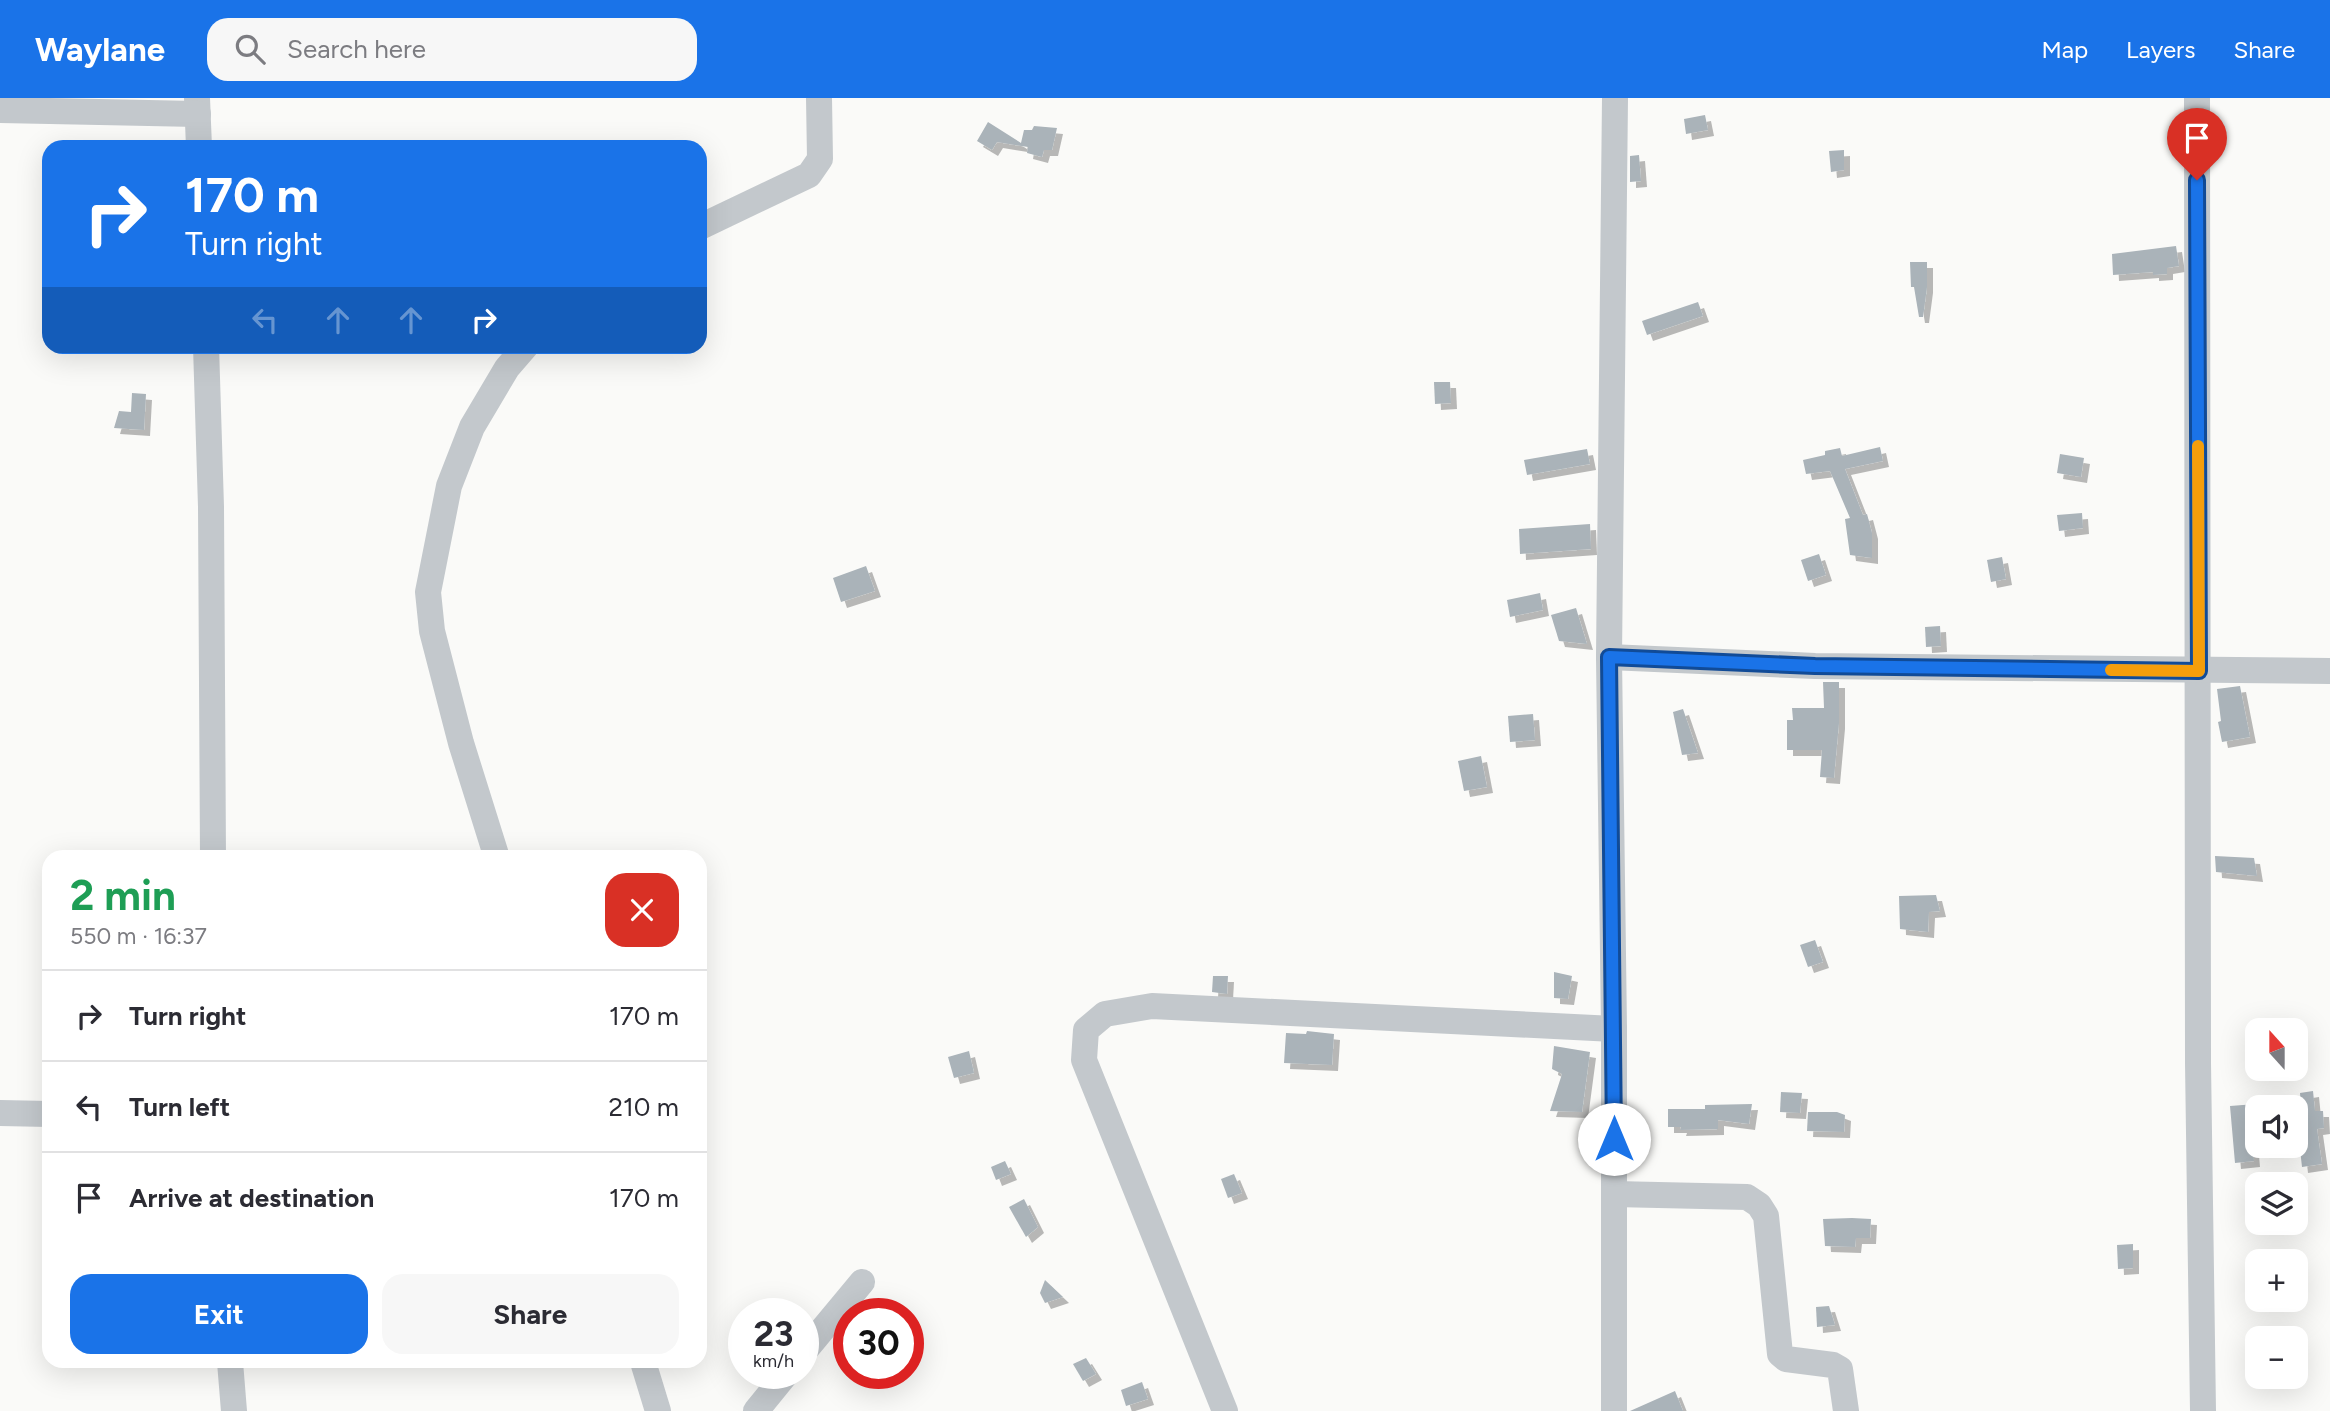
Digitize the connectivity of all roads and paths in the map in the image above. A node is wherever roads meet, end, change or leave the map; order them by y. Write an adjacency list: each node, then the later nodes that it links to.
1 (820, 98): 7 (street)
2 (1615, 98): 10 (street)
3 (2197, 98): 11 (street)
4 (197, 106): 5 (street); 6 (street)
5 (0, 110)
6 (199, 140)
7 (707, 224)
8 (206, 354): 13 (street)
9 (519, 354): 14 (street)
10 (1609, 657): 11 (street); 15 (street)
11 (2199, 671): 12 (street); 30 (street)
12 (2330, 671)
13 (213, 850)
14 (494, 850)
15 (1614, 1029): 18 (street); 27 (street)
16 (0, 1113): 17 (street)
17 (42, 1114)
18 (1614, 1194): 28 (street); 29 (street)
19 (862, 1282): 20 (street)
20 (819, 1334)
21 (230, 1368): 24 (street)
22 (645, 1368): 25 (street)
23 (774, 1389): 26 (street)
24 (234, 1411)
25 (657, 1411)
26 (756, 1411)
27 (1226, 1411)
28 (1614, 1411)
29 (1846, 1411)
30 (2203, 1411)

